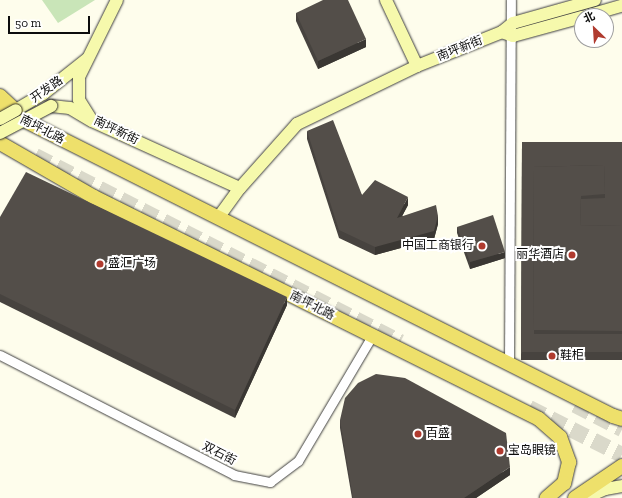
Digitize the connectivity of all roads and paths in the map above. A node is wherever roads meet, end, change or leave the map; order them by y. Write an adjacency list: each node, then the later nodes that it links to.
1 (117, 0): 8 (street, 南坪新街)
2 (386, 0): 9 (street)
3 (511, 0): 6 (street)
4 (595, 0): 6 (street)
5 (574, 19): 7 (street)
6 (513, 23): 7 (street)
7 (507, 34): 9 (street, 南坪新街); 21 (street)
8 (90, 56): 12 (street, 开发路, bridge); 13 (street, 南坪新街)
9 (417, 66): 17 (street, 南坪新街)
10 (0, 96): 14 (main road)
11 (0, 108): 14 (main road, 南坪北路)
12 (0, 119)
13 (92, 121): 15 (street, 开发路, bridge); 17 (street, 南坪新街)
14 (32, 125): 18 (main road, 南坪北路)
15 (0, 134)
16 (0, 143): 19 (main road, 南坪北路)
17 (240, 188): 18 (street, 南坪新街)
18 (218, 218): 21 (main road, 南坪北路)
19 (372, 336): 20 (street, 双石街); 25 (main road, 南坪北路)
20 (0, 355)
21 (509, 364): 22 (main road, 南坪北路)
22 (622, 419)
23 (622, 466): 26 (main road)
24 (622, 486): 27 (street)
25 (547, 498)
26 (575, 498)
27 (585, 498)

